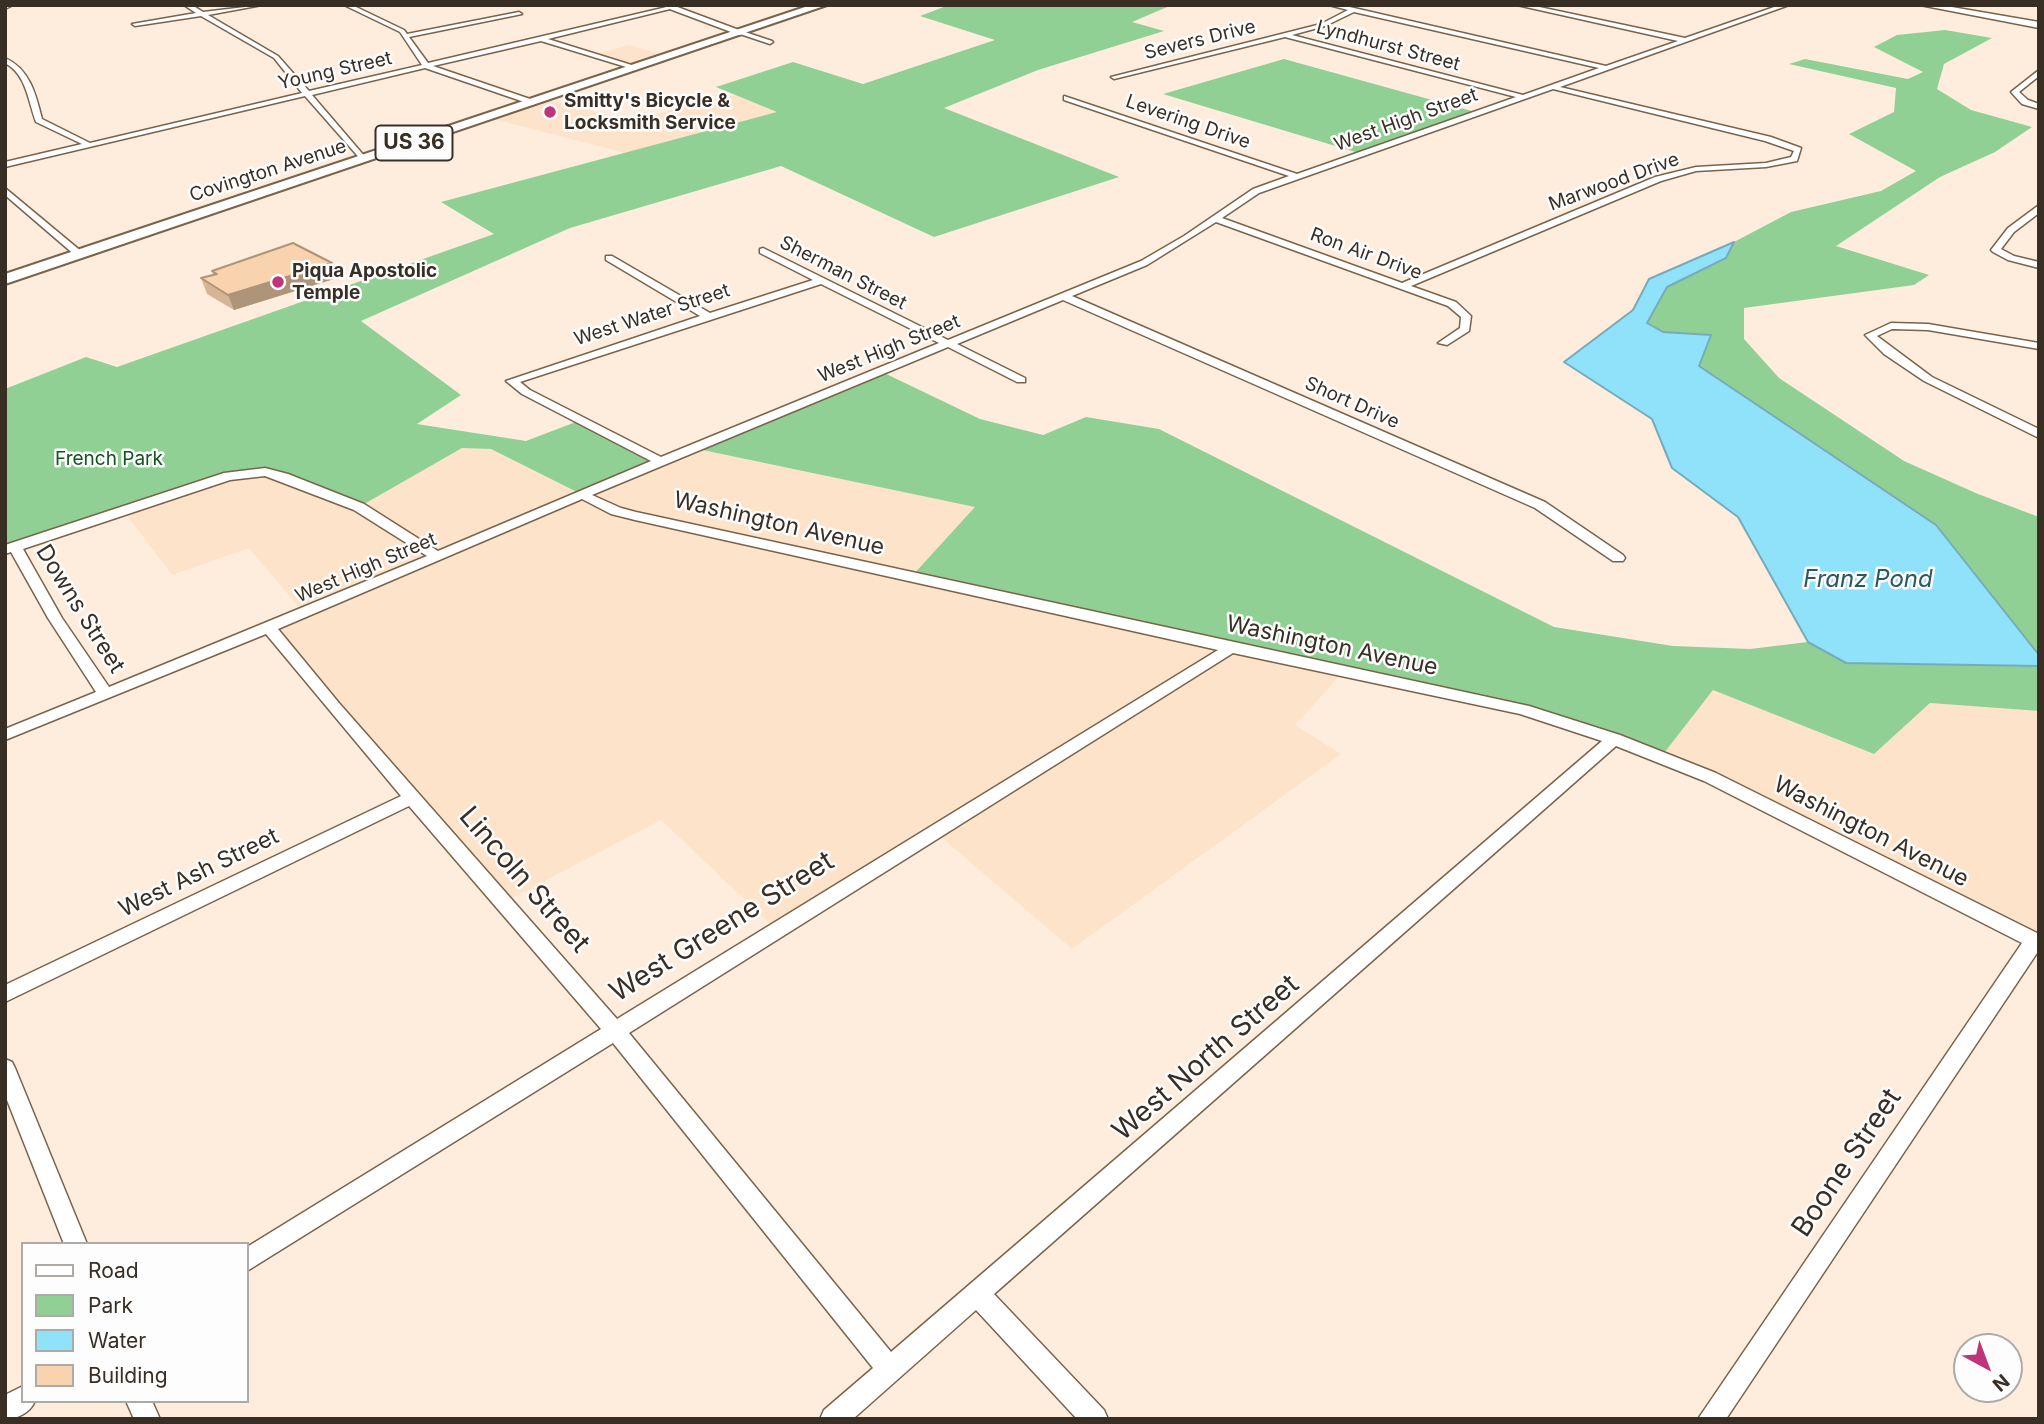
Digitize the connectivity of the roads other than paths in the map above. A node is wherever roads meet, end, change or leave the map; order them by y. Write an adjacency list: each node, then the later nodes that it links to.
1 (187, 5): 15 (street)
2 (259, 5): 15 (street)
3 (347, 5): 19 (street)
4 (506, 5): 19 (street)
5 (822, 5): 18 (main road, Covington Avenue / US 36)
6 (1332, 5): 13 (street)
7 (1372, 5): 13 (street, Severs Drive)
8 (1520, 5): 14 (street)
9 (1572, 5): 14 (street)
10 (1786, 5): 22 (street, West High Street)
11 (1924, 5): 17 (street)
12 (667, 7): 18 (street); 21 (street, Young Street)
13 (1354, 10): 20 (street, Severs Drive); 27 (street)
14 (1549, 12): 22 (street)
15 (202, 14): 16 (street); 31 (street)
16 (135, 24)
17 (2039, 25)
18 (742, 33): 23 (street); 26 (main road, Covington Avenue / US 36)
19 (406, 36): 25 (street)
20 (1285, 36): 29 (street, Severs Drive); 32 (street, Lyndhurst Street)
21 (541, 39): 25 (street, Young Street); 26 (street)
22 (1685, 40): 27 (street, West High Street)
23 (770, 42)
24 (5, 60): 36 (street)
25 (426, 66): 31 (street, Young Street); 34 (street)
26 (636, 68): 34 (main road, Covington Avenue / US 36)
27 (1607, 68): 30 (street, West High Street)
28 (2039, 72): 35 (street)
29 (1115, 77)
30 (1553, 87): 32 (street, West High Street); 49 (street, Marwood Drive)
31 (309, 94): 36 (street, Young Street); 37 (street)
32 (1523, 97): 39 (street, West High Street)
33 (1067, 98): 39 (street, Levering Drive)
34 (533, 103): 37 (main road, Covington Avenue / US 36)
35 (2039, 107)
36 (89, 145): 38 (street, Young Street)
37 (363, 160): 44 (main road, Covington Avenue / US 36)
38 (5, 165)
39 (1299, 177): 42 (street, West High Street)
40 (5, 190): 44 (street)
41 (2039, 208): 46 (street)
42 (1213, 218): 49 (street, Ron Air Drive); 50 (street, West High Street)
43 (763, 251): 48 (street, Sherman Street)
44 (79, 254): 47 (main road, Covington Avenue / US 36)
45 (609, 258): 51 (street)
46 (2039, 265)
47 (5, 279)
48 (822, 280): 51 (street, West Water Street); 53 (street, Sherman Street)
49 (1403, 286): 52 (street, Ron Air Drive)
50 (1063, 296): 53 (street, West High Street); 61 (street, Short Drive)
51 (709, 317): 57 (street, West Water Street)
52 (1443, 342)
53 (945, 345): 55 (street, Sherman Street); 57 (street, West High Street)
54 (2039, 346): 56 (street)
55 (1021, 380)
56 (2039, 434)
57 (660, 461): 58 (street, West High Street)
58 (581, 494): 60 (street, West High Street); 63 (street, Washington Avenue)
59 (10, 548): 60 (street); 64 (street, Downs Street)
60 (438, 557): 62 (street, West High Street)
61 (1618, 558)
62 (269, 628): 64 (street, West High Street); 67 (street, Lincoln Street)
63 (1231, 648): 66 (street, Washington Avenue); 70 (street, West Greene Street)
64 (106, 695): 65 (street, West High Street)
65 (5, 734)
66 (1614, 739): 68 (street, Washington Avenue); 74 (street, West North Street)
67 (413, 797): 69 (street, West Ash Street); 70 (street, Lincoln Street)
68 (2036, 942): 82 (street, Boone Street)
69 (5, 994)
70 (615, 1031): 73 (street, West Greene Street); 75 (street, Lincoln Street)
71 (5, 1068): 72 (street)
72 (75, 1242)
73 (248, 1259)
74 (978, 1294): 75 (street, West North Street); 81 (street)
75 (890, 1370): 80 (street, West North Street)
76 (21, 1400): 78 (street)
77 (140, 1403): 79 (street)
78 (5, 1410)
79 (147, 1419)
80 (833, 1419)
81 (1096, 1419)
82 (1711, 1419)

